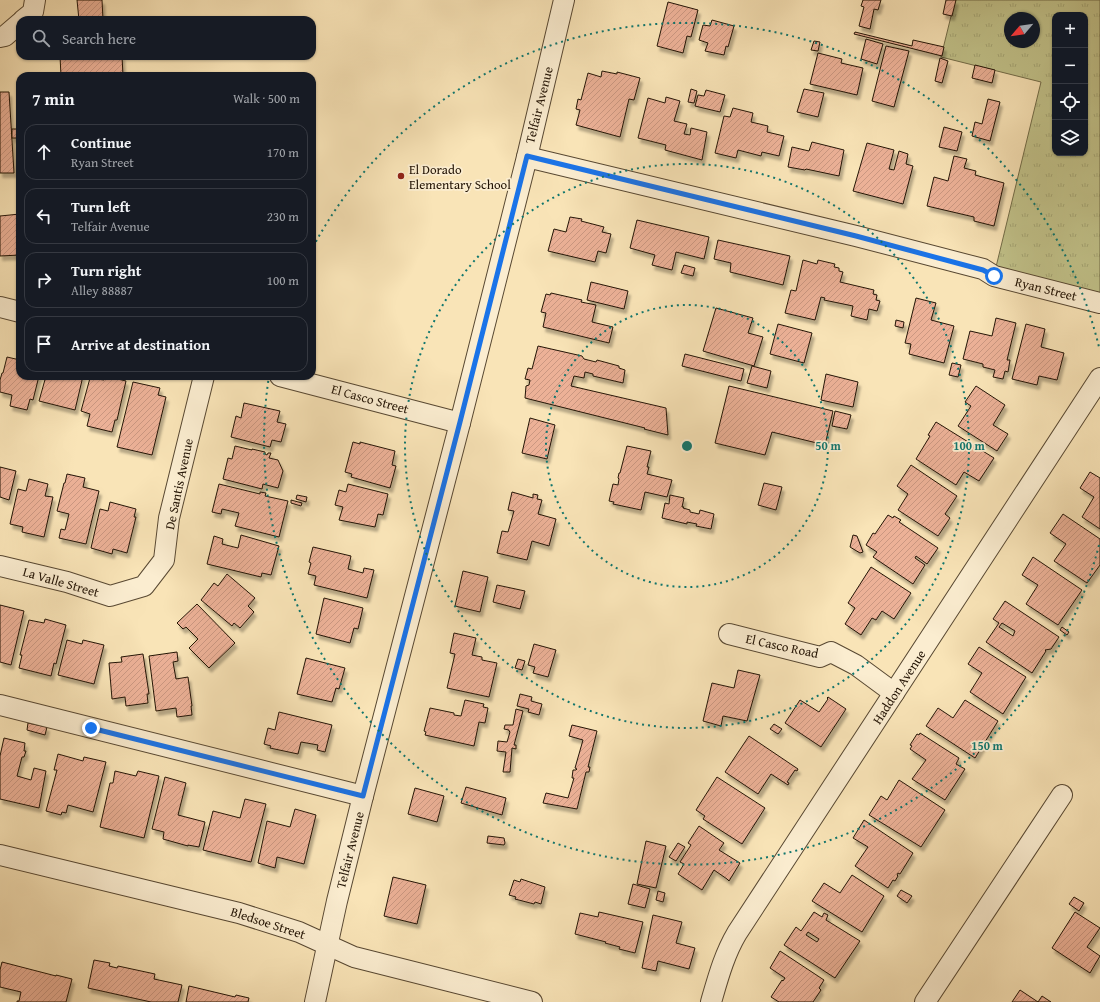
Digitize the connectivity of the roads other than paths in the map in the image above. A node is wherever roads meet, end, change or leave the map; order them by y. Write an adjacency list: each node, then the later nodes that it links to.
1 (35, 0): 3 (street)
2 (564, 0): 6 (street, Telfair Avenue)
3 (28, 16)
4 (16, 26): 5 (street)
5 (0, 37)
6 (527, 156): 7 (street, Ryan Street); 13 (street, Telfair Avenue)
7 (1100, 303)
8 (0, 307): 9 (street)
9 (16, 311)
10 (1100, 378): 17 (street, Haddon Avenue)
11 (203, 380): 15 (street, De Santis Avenue)
12 (296, 380): 13 (street, El Casco Street)
13 (460, 422): 20 (street, Telfair Avenue)
14 (0, 566): 15 (street, La Valle Street)
15 (144, 586)
16 (729, 634): 17 (street, El Casco Road)
17 (894, 693): 25 (street, Haddon Avenue)
18 (0, 705): 20 (street)
19 (1062, 795): 26 (street)
20 (363, 796): 22 (street, Telfair Avenue)
21 (0, 855): 22 (street, Bledsoe Street)
22 (328, 945): 23 (street, Telfair Avenue); 24 (street, Bledsoe Street)
23 (315, 1002)
24 (532, 1002)
25 (711, 1002)
26 (925, 1002)

